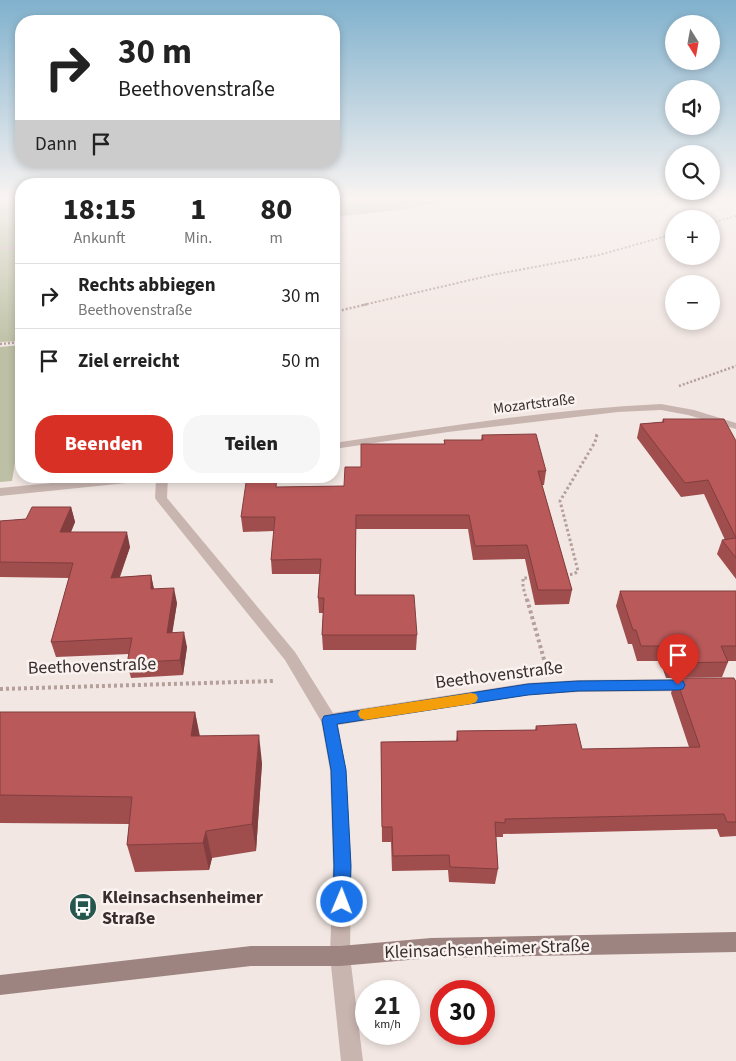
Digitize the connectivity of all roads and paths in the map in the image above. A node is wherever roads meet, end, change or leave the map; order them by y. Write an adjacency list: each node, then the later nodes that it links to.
1 (621, 249): 2 (path)
2 (340, 311)
3 (15, 343): 4 (path)
4 (0, 344)
5 (586, 413): 6 (street, Mozartstraße); 7 (street, Mozartstraße); 11 (path)
6 (736, 426)
7 (340, 445)
8 (91, 483): 10 (street)
9 (162, 483): 13 (street)
10 (0, 492)
11 (558, 576)
12 (540, 577): 15 (path)
13 (305, 680): 16 (path, Beethovenstraße); 17 (street)
14 (708, 685): 15 (street, Beethovenstraße)
15 (552, 688): 17 (street, Beethovenstraße)
16 (0, 689)
17 (329, 720): 19 (street)
18 (736, 942): 19 (main road, Kleinsachsenheimer Straße)
19 (340, 956): 20 (main road, Kleinsachsenheimer Straße); 21 (street)
20 (0, 985)
21 (352, 1061)

